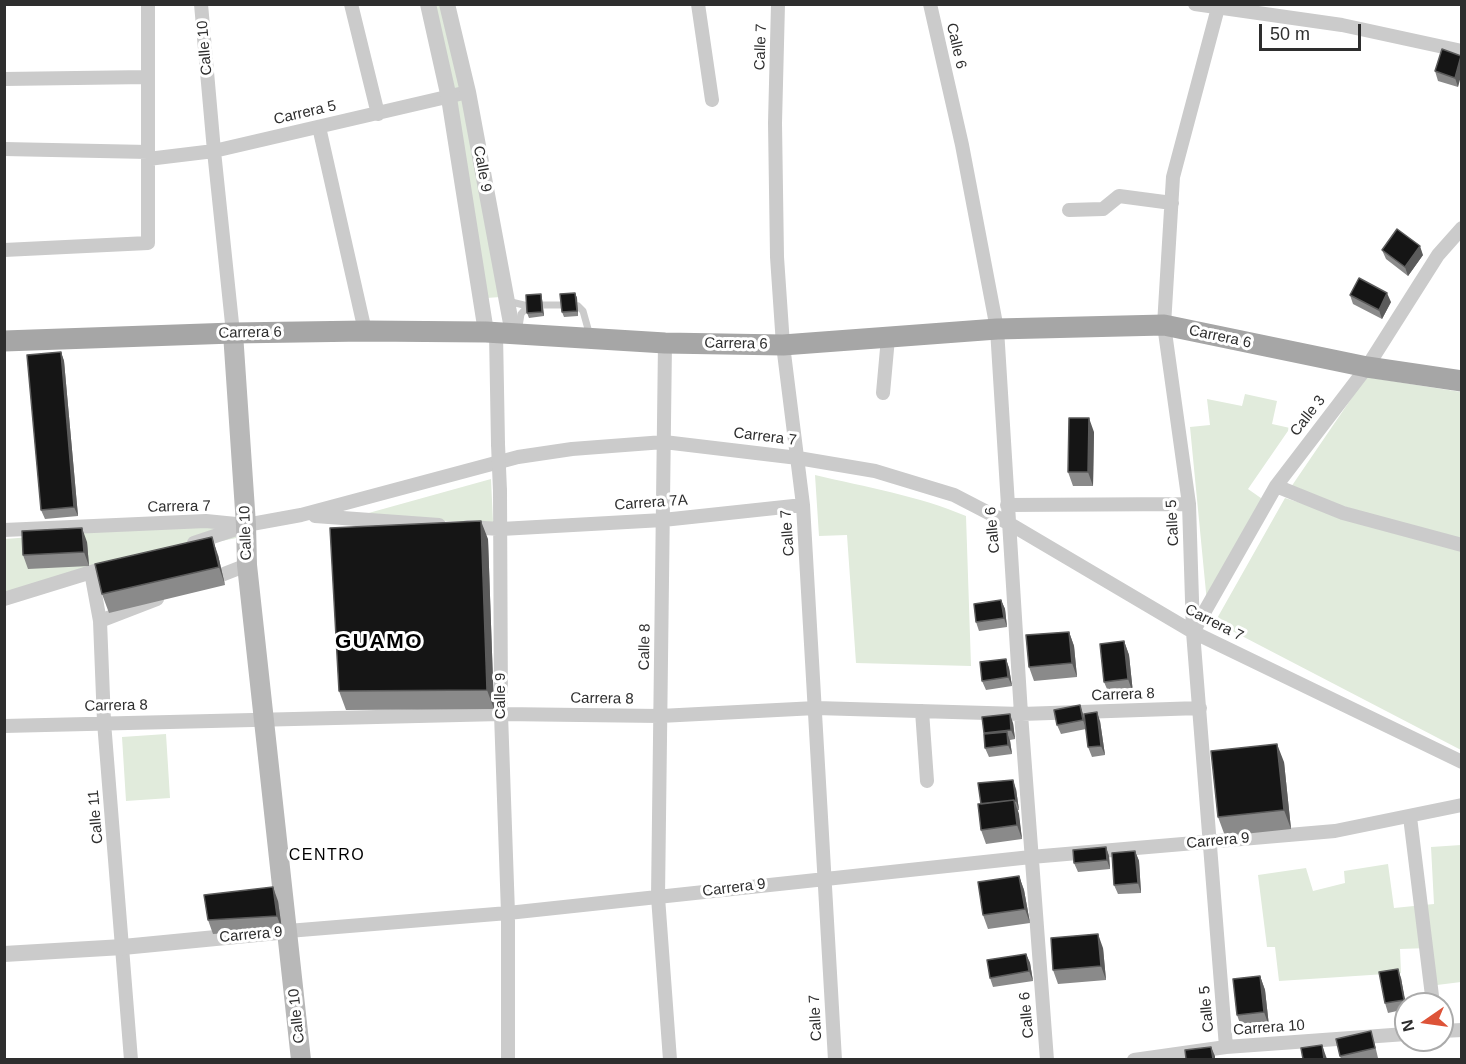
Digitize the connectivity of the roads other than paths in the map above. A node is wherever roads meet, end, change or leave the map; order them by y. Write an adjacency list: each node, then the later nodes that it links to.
1 (148, 4): 12 (street)
2 (201, 4): 20 (street, Calle 10)
3 (351, 4): 17 (street)
4 (428, 4): 15 (street, Calle 9)
5 (447, 4): 14 (street, Calle 9)
6 (698, 4): 16 (street)
7 (778, 4): 38 (street, Calle 7)
8 (930, 4): 30 (street, Calle 6)
9 (1196, 4): 10 (street)
10 (1219, 6): 11 (street); 22 (street, Calle 5)
11 (1461, 51)
12 (148, 77): 13 (street); 21 (street)
13 (4, 79)
14 (468, 92): 15 (street, Carrera 5); 33 (street, Calle 9)
15 (449, 98): 17 (street, Carrera 5); 33 (street, Calle 9)
16 (712, 100)
17 (378, 114): 18 (street, Carrera 5)
18 (319, 127): 20 (street, Carrera 5); 31 (street)
19 (4, 149): 21 (street, Carrera 5)
20 (214, 151): 21 (street, Carrera 5); 32 (street, Calle 10)
21 (148, 155): 25 (street)
22 (1172, 203): 23 (street); 29 (street, Calle 5)
23 (1069, 210)
24 (1461, 228): 39 (street, Calle 3)
25 (4, 250)
26 (543, 305): 27 (lane)
27 (563, 305)
28 (578, 306): 35 (lane)
29 (1164, 325): 30 (main road, Carrera 6); 39 (main road, Carrera 6); 45 (street, Calle 5)
30 (997, 329): 34 (main road, Carrera 6); 47 (street, Calle 6)
31 (365, 331): 32 (main road, Carrera 6); 33 (main road, Carrera 6)
32 (233, 333): 36 (main road, Carrera 6); 51 (main road, Calle 10)
33 (503, 333): 35 (main road, Carrera 6); 52 (street, Calle 9, bridge)
34 (888, 338): 38 (main road, Carrera 6); 41 (street)
35 (590, 339): 37 (main road, Carrera 6)
36 (4, 341)
37 (665, 343): 38 (main road, Carrera 6); 42 (street, Calle 8)
38 (783, 345): 43 (street, Calle 7)
39 (1367, 367): 40 (main road, Carrera 6); 44 (street, Calle 3)
40 (1461, 381)
41 (884, 393)
42 (664, 442): 43 (street, Carrera 7); 48 (street, Carrera 7); 49 (street, Calle 8)
43 (798, 458): 46 (street, Calle 7); 50 (street, Carrera 7)
44 (1276, 486): 54 (street); 63 (street, Calle 3)
45 (1189, 504): 47 (street); 63 (street, Calle 5)
46 (803, 505): 49 (street, Carrera 7A); 64 (street, Calle 7)
47 (1007, 505): 50 (street, Calle 6)
48 (301, 515): 51 (street, Carrera 7); 52 (street, Carrera 7A)
49 (663, 520): 52 (street, Carrera 7A); 69 (street, Calle 8)
50 (1010, 524): 63 (street, Carrera 7); 68 (street, Calle 6)
51 (246, 525): 53 (street, Carrera 7); 55 (street); 56 (main road, Calle 10)
52 (501, 529): 67 (street, Calle 9)
53 (4, 530)
54 (1461, 545)
55 (176, 548)
56 (247, 565): 59 (street); 70 (main road, Calle 10)
57 (112, 566): 58 (street)
58 (91, 572): 61 (street); 62 (street, Calle 11)
59 (195, 585)
60 (174, 593): 62 (street)
61 (4, 599)
62 (100, 621): 71 (street, Calle 11)
63 (1193, 632): 65 (street, Calle 5); 73 (street, Carrera 7)
64 (816, 708): 66 (street, Carrera 8); 69 (street, Carrera 8); 79 (street, Calle 7)
65 (1200, 708): 68 (street, Carrera 8); 77 (street, Calle 5)
66 (922, 711): 68 (street, Carrera 8); 74 (street)
67 (501, 714): 69 (street, Carrera 8); 70 (street, Carrera 8); 81 (street, Calle 9)
68 (1021, 714): 78 (street, Calle 6)
69 (660, 716): 80 (street, Calle 8)
70 (263, 720): 71 (street, Carrera 8); 82 (main road, Calle 10)
71 (104, 722): 72 (street, Carrera 8); 83 (street, Calle 11)
72 (4, 726)
73 (1461, 762)
74 (927, 781)
75 (1461, 805): 76 (street, Carrera 9)
76 (1410, 817): 77 (street, Carrera 9); 85 (street)
77 (1210, 842): 78 (street, Carrera 9); 87 (street, Calle 5)
78 (1031, 857): 79 (street, Carrera 9); 93 (street, Calle 6)
79 (825, 878): 80 (street, Carrera 9); 92 (street, Calle 7)
80 (658, 897): 81 (street, Carrera 9); 91 (street, Calle 8)
81 (508, 913): 82 (street, Carrera 9); 90 (street, Calle 9)
82 (288, 931): 83 (street, Carrera 9); 89 (main road, Calle 10)
83 (123, 947): 84 (street, Carrera 9); 88 (street, Calle 11)
84 (4, 954)
85 (1432, 992)
86 (1394, 1035): 87 (street, Carrera 10)
87 (1226, 1047): 94 (street, Carrera 10)
88 (131, 1059)
89 (302, 1059)
90 (508, 1059)
91 (670, 1059)
92 (835, 1059)
93 (1047, 1059)
94 (1134, 1059)

